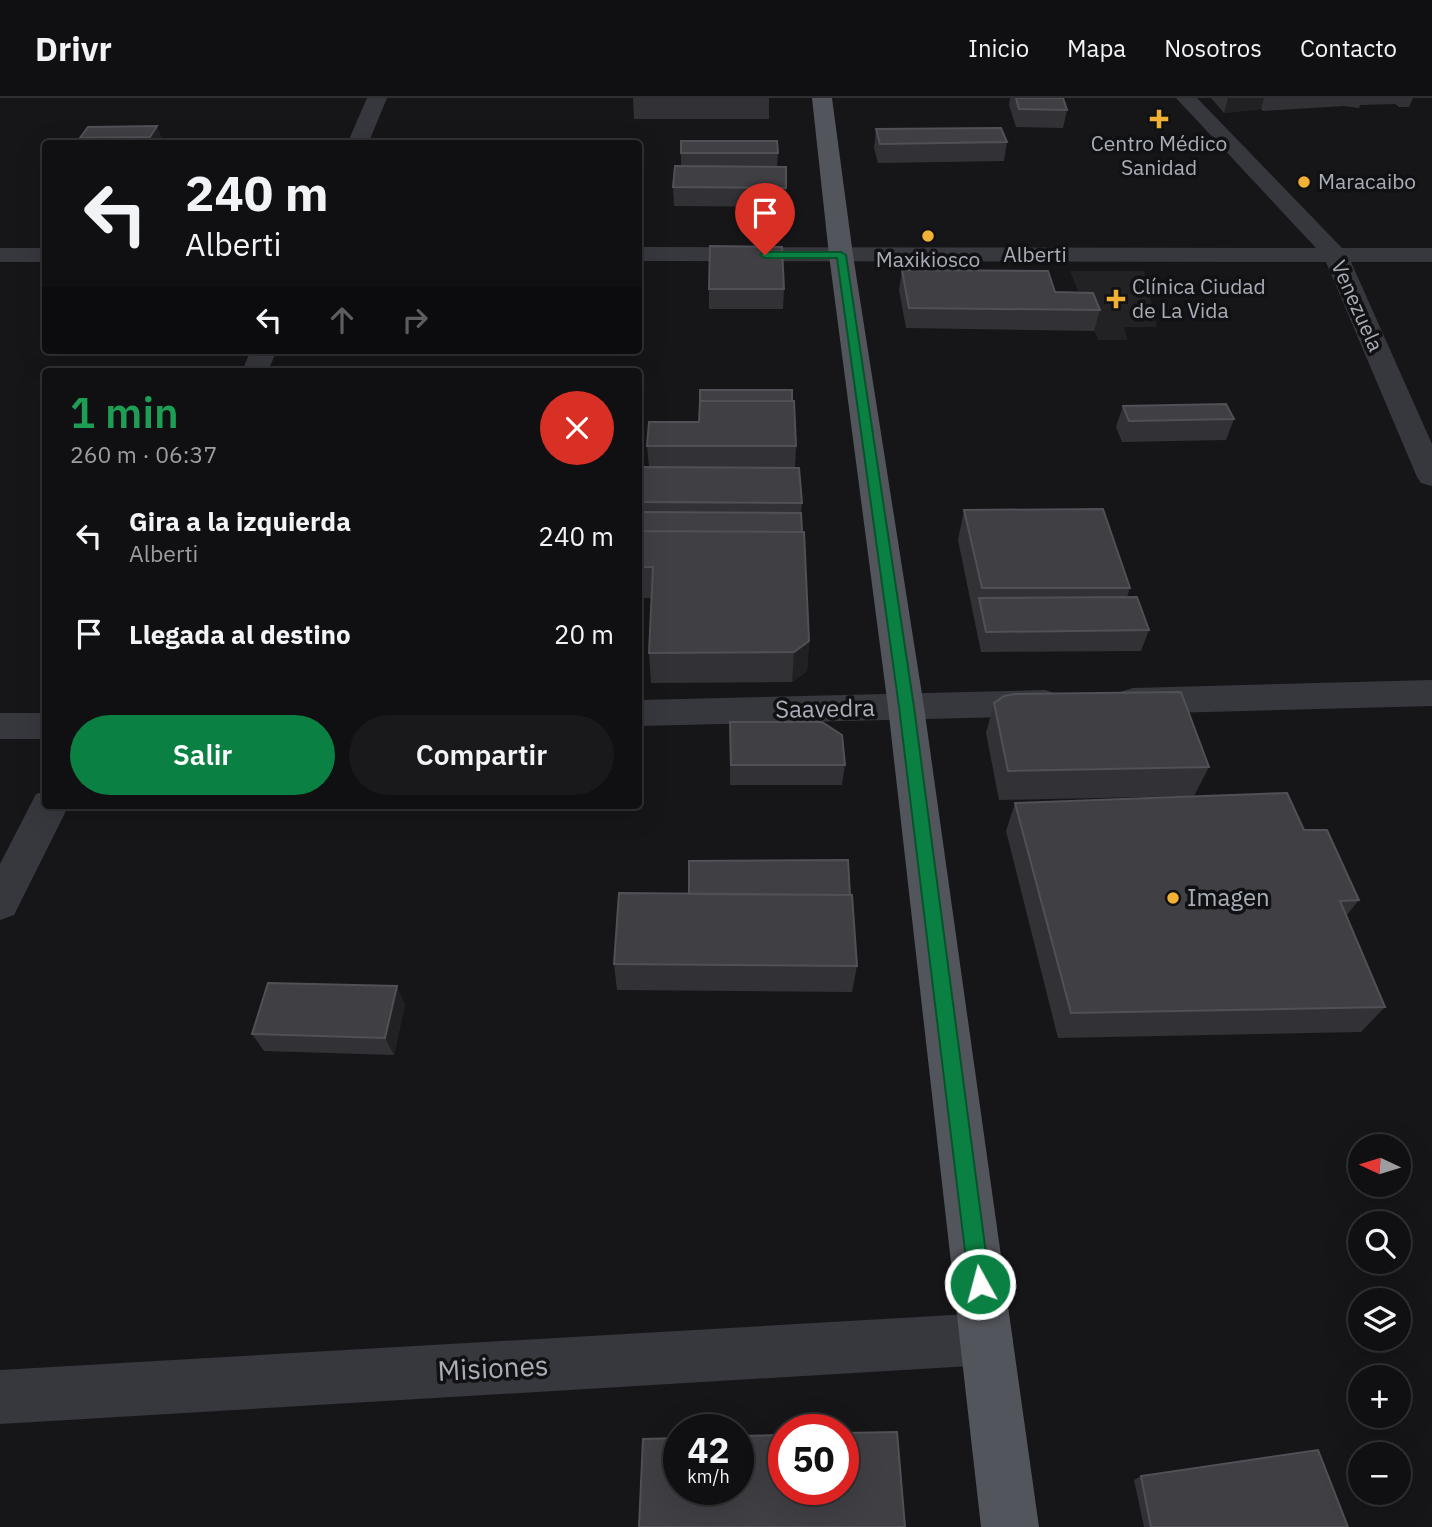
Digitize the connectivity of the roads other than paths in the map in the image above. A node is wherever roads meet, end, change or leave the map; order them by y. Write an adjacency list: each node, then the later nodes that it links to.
1 (377, 98): 4 (street)
2 (822, 98): 9 (main road)
3 (1186, 98): 6 (street, Venezuela)
4 (359, 140)
5 (642, 254): 9 (street, Alberti)
6 (1335, 254): 9 (street, Alberti); 10 (street, Alberti); 11 (street, Venezuela)
7 (0, 255): 8 (street)
8 (42, 255)
9 (841, 255): 13 (main road)
10 (1432, 255)
11 (1432, 477)
12 (1432, 693): 13 (street, Saavedra)
13 (906, 707): 14 (street, Saavedra); 19 (main road)
14 (642, 713)
15 (0, 726): 16 (street)
16 (42, 726)
17 (48, 809): 18 (street)
18 (0, 903)
19 (987, 1339): 20 (street, Misiones); 21 (main road)
20 (0, 1397)
21 (1010, 1527)

